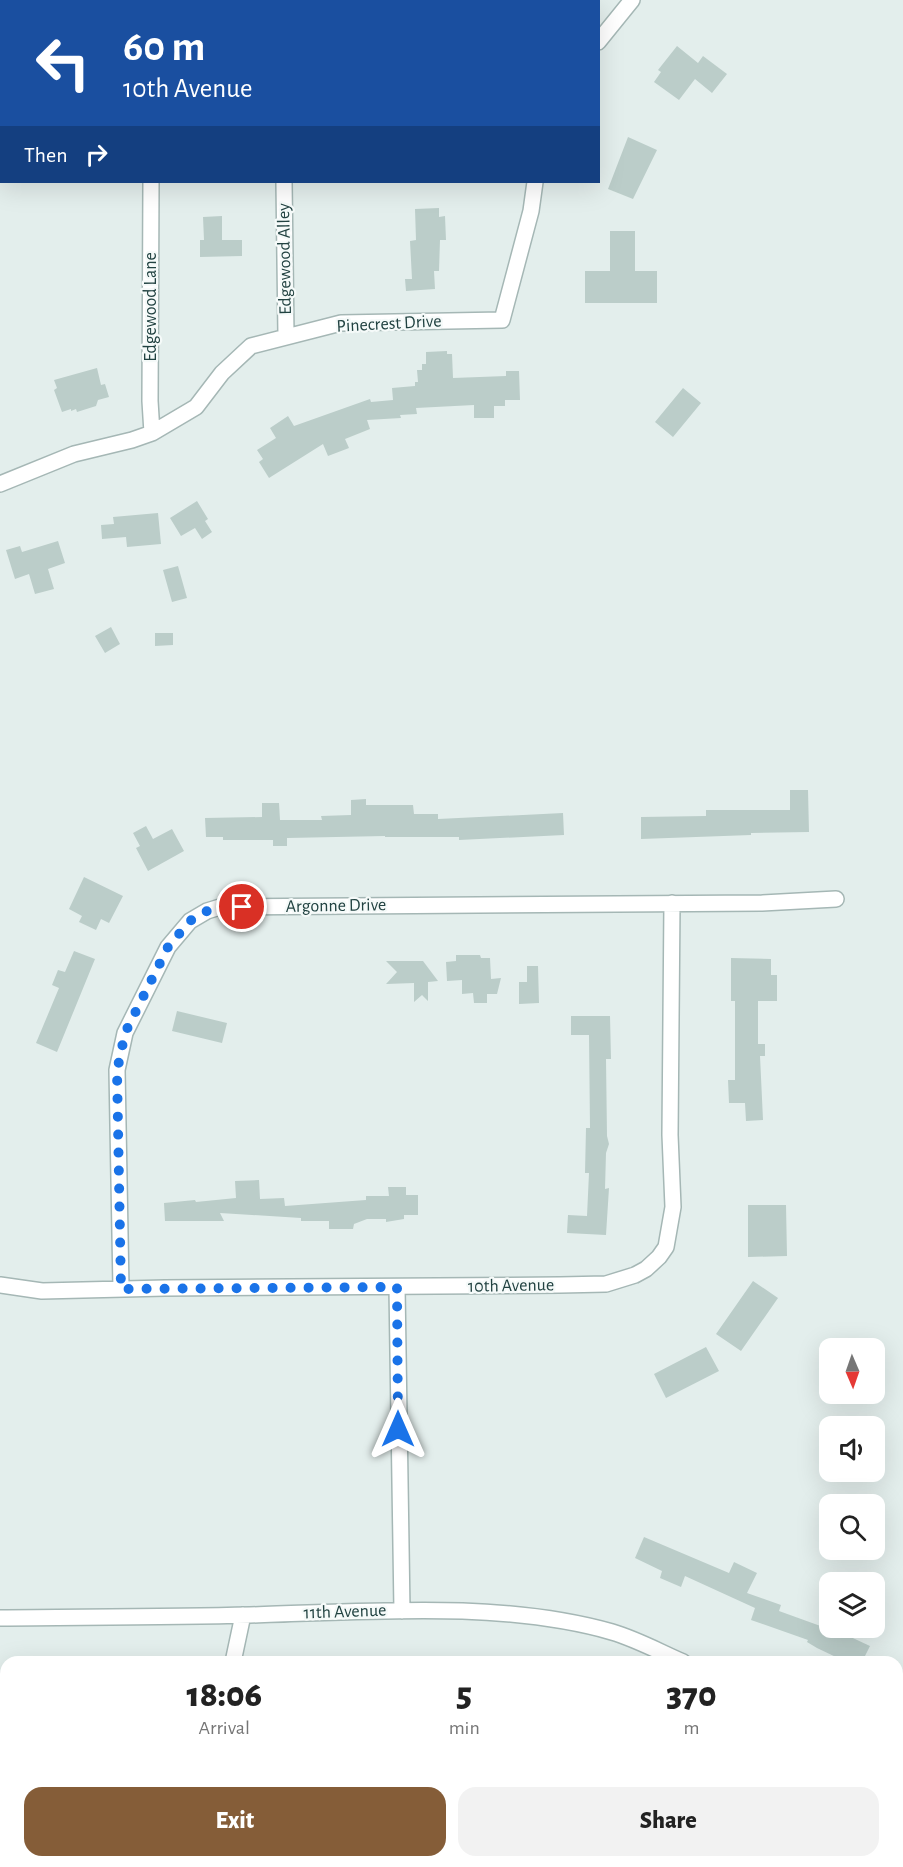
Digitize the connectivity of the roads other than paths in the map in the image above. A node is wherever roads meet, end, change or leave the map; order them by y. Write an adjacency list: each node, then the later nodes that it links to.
1 (632, 0): 2 (street)
2 (600, 40)
3 (151, 183): 7 (street, Edgewood Lane)
4 (284, 183): 6 (street, Edgewood Alley)
5 (535, 183): 6 (street, Pinecrest Drive)
6 (286, 336): 7 (street, Pinecrest Drive)
7 (152, 433): 8 (street, Pinecrest Drive)
8 (0, 483)
9 (836, 899): 10 (street, Argonne Drive)
10 (672, 903): 12 (street, 10th Avenue); 13 (street, Argonne Drive)
11 (0, 1286): 13 (street, 10th Avenue)
12 (397, 1287): 13 (street, 10th Avenue); 14 (street)
13 (121, 1289)
14 (402, 1611): 15 (street, 11th Avenue); 18 (street, 11th Avenue)
15 (243, 1615): 16 (street, 11th Avenue); 17 (street)
16 (0, 1618)
17 (234, 1656)
18 (669, 1656)

